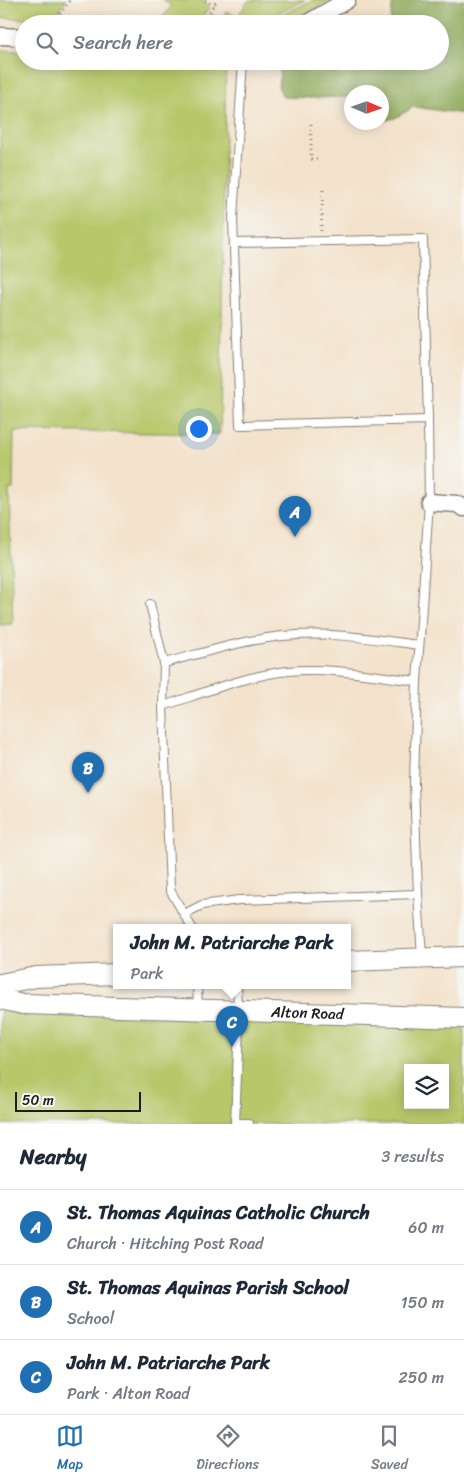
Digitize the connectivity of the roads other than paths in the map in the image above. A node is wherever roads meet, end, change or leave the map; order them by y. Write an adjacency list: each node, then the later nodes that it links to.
1 (347, 0): 2 (street)
2 (321, 15)
3 (0, 36): 4 (street)
4 (15, 37)
5 (242, 70): 6 (lane)
6 (234, 243): 7 (lane); 7 (lane)
7 (428, 420): 8 (lane)
8 (429, 502): 9 (street); 11 (lane)
9 (464, 508)
10 (150, 604): 12 (lane)
11 (420, 645): 12 (lane); 13 (lane)
12 (164, 663): 14 (lane)
13 (417, 681): 14 (lane); 15 (lane)
14 (163, 706): 16 (lane)
15 (418, 894): 16 (lane); 18 (lane)
16 (184, 914): 17 (lane)
17 (190, 924)
18 (422, 957): 19 (street); 20 (street)
19 (464, 957)
20 (351, 961)
21 (113, 974): 22 (street)
22 (0, 984)
23 (197, 989): 26 (lane)
24 (237, 989): 27 (lane)
25 (0, 999): 26 (street, Alton Road)
26 (198, 1010): 27 (street, Alton Road)
27 (239, 1011): 28 (street, Alton Road); 29 (lane)
28 (464, 1018)
29 (235, 1123): 30 (lane)
30 (249, 1123)

